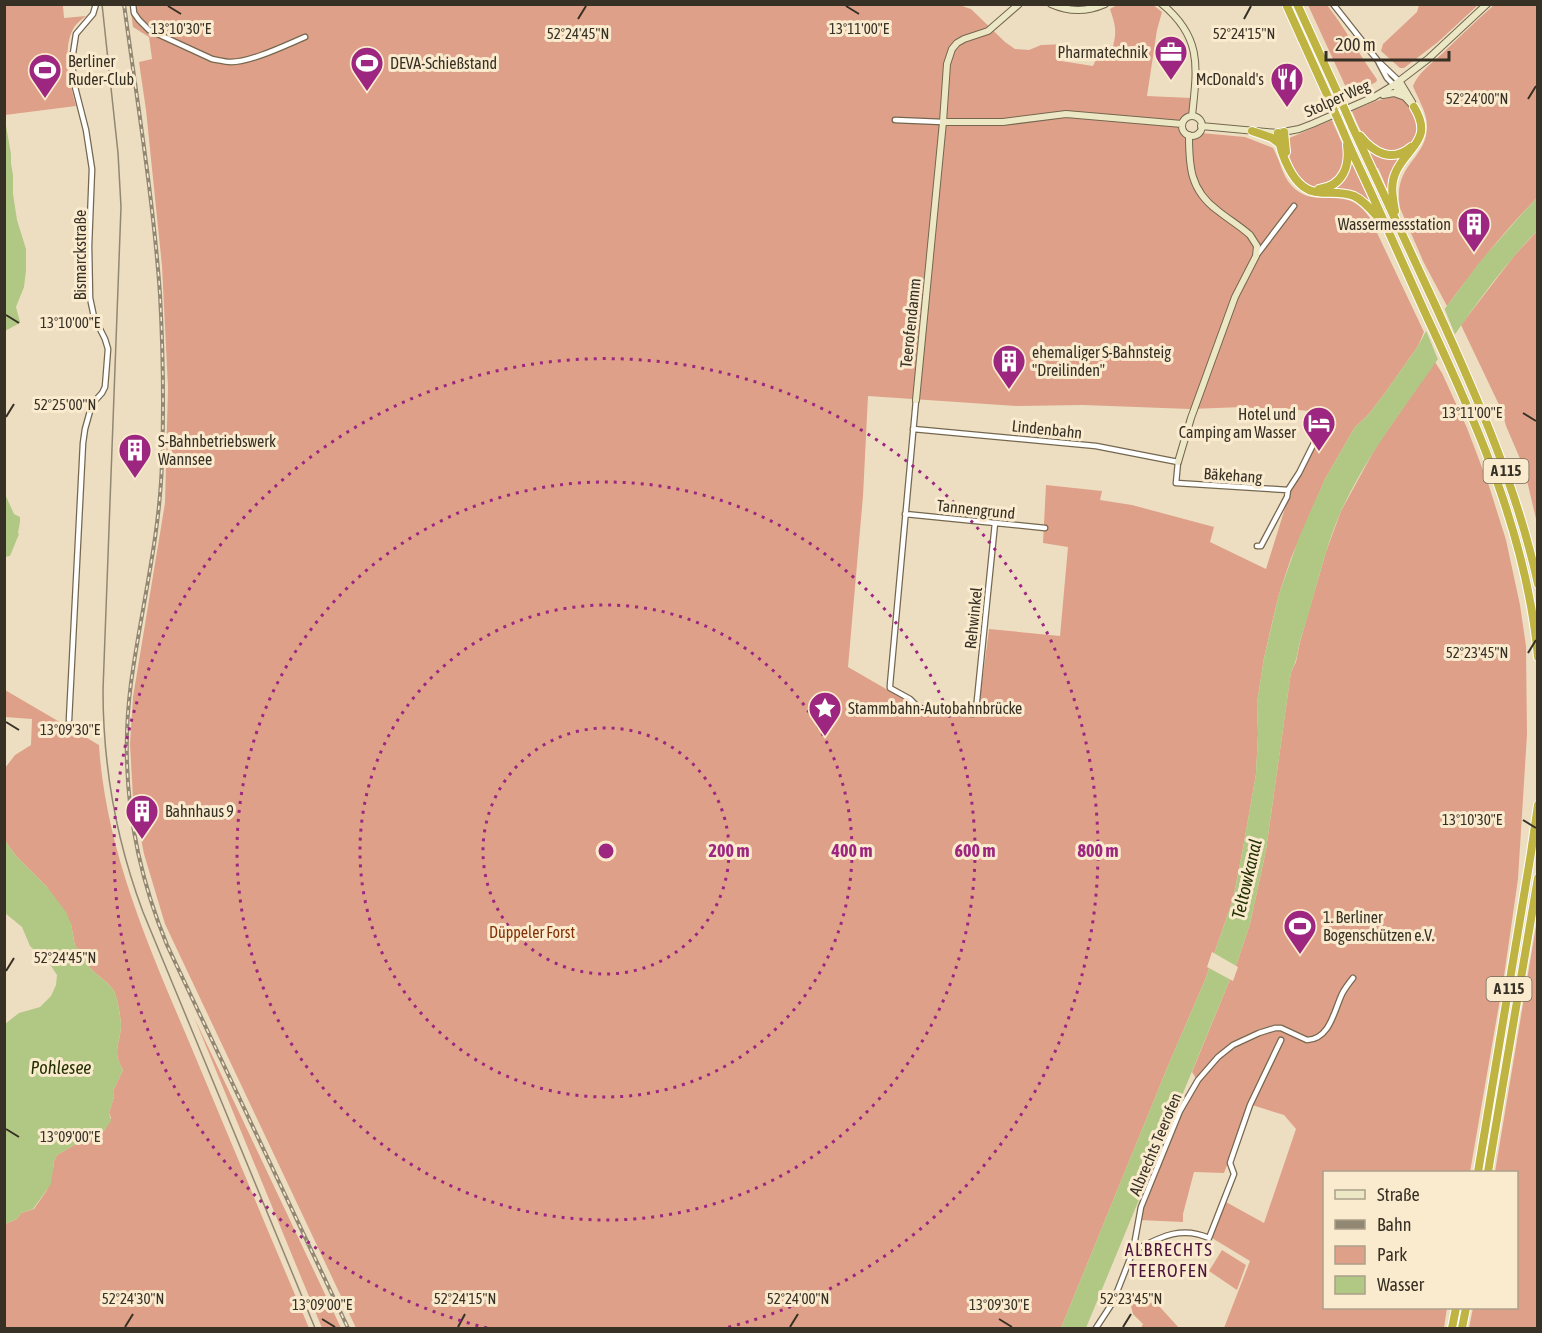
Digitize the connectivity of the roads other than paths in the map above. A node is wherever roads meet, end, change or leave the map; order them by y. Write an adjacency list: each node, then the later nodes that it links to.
1 (96, 4): 46 (street, Bismarckstraße)
2 (133, 4): 11 (street)
3 (1019, 4): 18 (street, Teerofendamm)
4 (1050, 4): 5 (street)
5 (1105, 4)
6 (1162, 4): 16 (street)
7 (1286, 4): 24 (highway, A 115, bridge)
8 (1297, 4): 21 (highway, A 115, bridge)
9 (1333, 4): 12 (street)
10 (1487, 4): 12 (street, Stolper Weg)
11 (305, 37)
12 (1397, 83): 13 (street, Stolper Weg); 14 (street); 15 (street)
13 (1374, 97): 14 (street); 23 (street, Stolper Weg)
14 (1405, 97): 15 (street)
15 (1414, 107): 26 (highway)
16 (1192, 116): 19 (street); 20 (street)
17 (895, 120): 18 (street)
18 (943, 122): 19 (street); 34 (street, Teerofendamm)
19 (1182, 124): 25 (street)
20 (1201, 126): 22 (street, Stolper Weg); 25 (street)
21 (1352, 126): 26 (highway); 31 (highway, A 115)
22 (1252, 131): 23 (street, Stolper Weg); 27 (highway)
23 (1281, 132): 27 (highway); 28 (highway)
24 (1344, 133): 29 (highway); 32 (highway, A 115)
25 (1189, 135): 33 (street)
26 (1417, 142): 31 (highway)
27 (1280, 144): 28 (highway)
28 (1288, 165): 29 (highway)
29 (1306, 188): 32 (highway)
30 (1294, 206): 33 (street)
31 (1396, 222): 43 (highway, A 115)
32 (1386, 227): 44 (highway, A 115)
33 (1256, 256): 37 (street)
34 (916, 400): 35 (street, Teerofendamm)
35 (913, 429): 37 (street, Lindenbahn); 39 (street, Teerofendamm)
36 (1318, 435): 38 (street)
37 (1178, 462): 38 (street, Bäkehang)
38 (1288, 490): 42 (street)
39 (905, 513): 40 (street, Tannengrund); 45 (street, Teerofendamm)
40 (995, 523): 41 (street, Tannengrund); 45 (street, Rehwinkel)
41 (1045, 528)
42 (1257, 546)
43 (1538, 584)
44 (1538, 657)
45 (973, 714)
46 (69, 720)
47 (1538, 805): 51 (highway, A 115)
48 (1538, 878): 52 (highway, A 115)
49 (1353, 978): 53 (street, Albrechts Teerofen)
50 (1281, 1040): 53 (street)
51 (1478, 1171)
52 (1488, 1171)
53 (1133, 1251): 56 (street, Albrechts Teerofen)
54 (1456, 1309): 57 (highway)
55 (1466, 1309): 58 (highway)
56 (1096, 1329)
57 (1452, 1329)
58 (1462, 1329)

